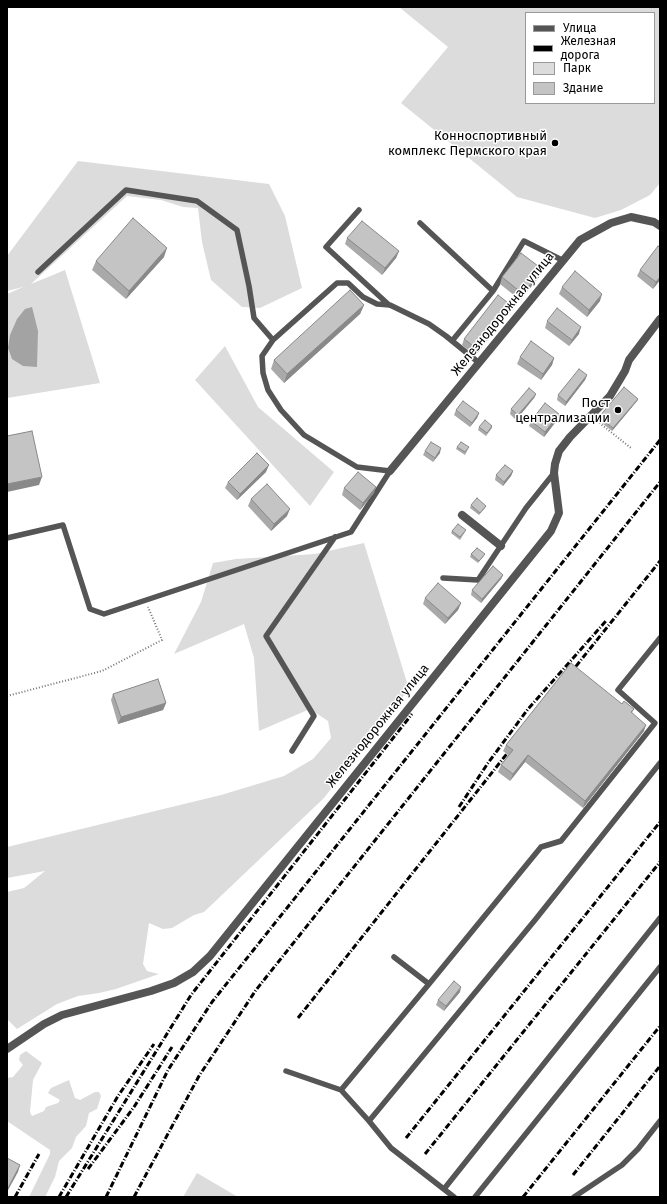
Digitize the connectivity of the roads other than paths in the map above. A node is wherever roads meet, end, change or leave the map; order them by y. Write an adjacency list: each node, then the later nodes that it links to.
1 (359, 210): 7 (lane)
2 (420, 223): 6 (lane)
3 (660, 226): 4 (street, Железнодорожная улица)
4 (562, 260): 6 (lane); 11 (street, Железнодорожная улица)
5 (38, 272): 9 (lane)
6 (493, 291): 10 (lane)
7 (390, 305): 9 (lane); 10 (lane)
8 (660, 319): 13 (street, Железнодорожная улица)
9 (273, 340): 12 (lane)
10 (452, 341): 11 (lane)
11 (478, 362): 12 (street, Железнодорожная улица)
12 (390, 471): 15 (lane)
13 (554, 473): 17 (lane); 26 (street, Железнодорожная улица)
14 (462, 515): 17 (street)
15 (335, 537): 16 (lane); 20 (lane)
16 (7, 538)
17 (501, 546): 18 (lane)
18 (443, 578)
19 (660, 638): 25 (lane)
20 (292, 751)
21 (660, 763): 29 (lane)
22 (660, 918): 31 (lane)
23 (394, 957): 25 (lane)
24 (660, 967): 33 (lane)
25 (428, 984): 28 (lane)
26 (7, 1049)
27 (286, 1071): 28 (lane)
28 (341, 1090): 29 (lane)
29 (369, 1121): 31 (lane)
30 (660, 1122): 34 (lane)
31 (444, 1189): 32 (lane)
32 (454, 1197)
33 (475, 1197)
34 (574, 1197)

